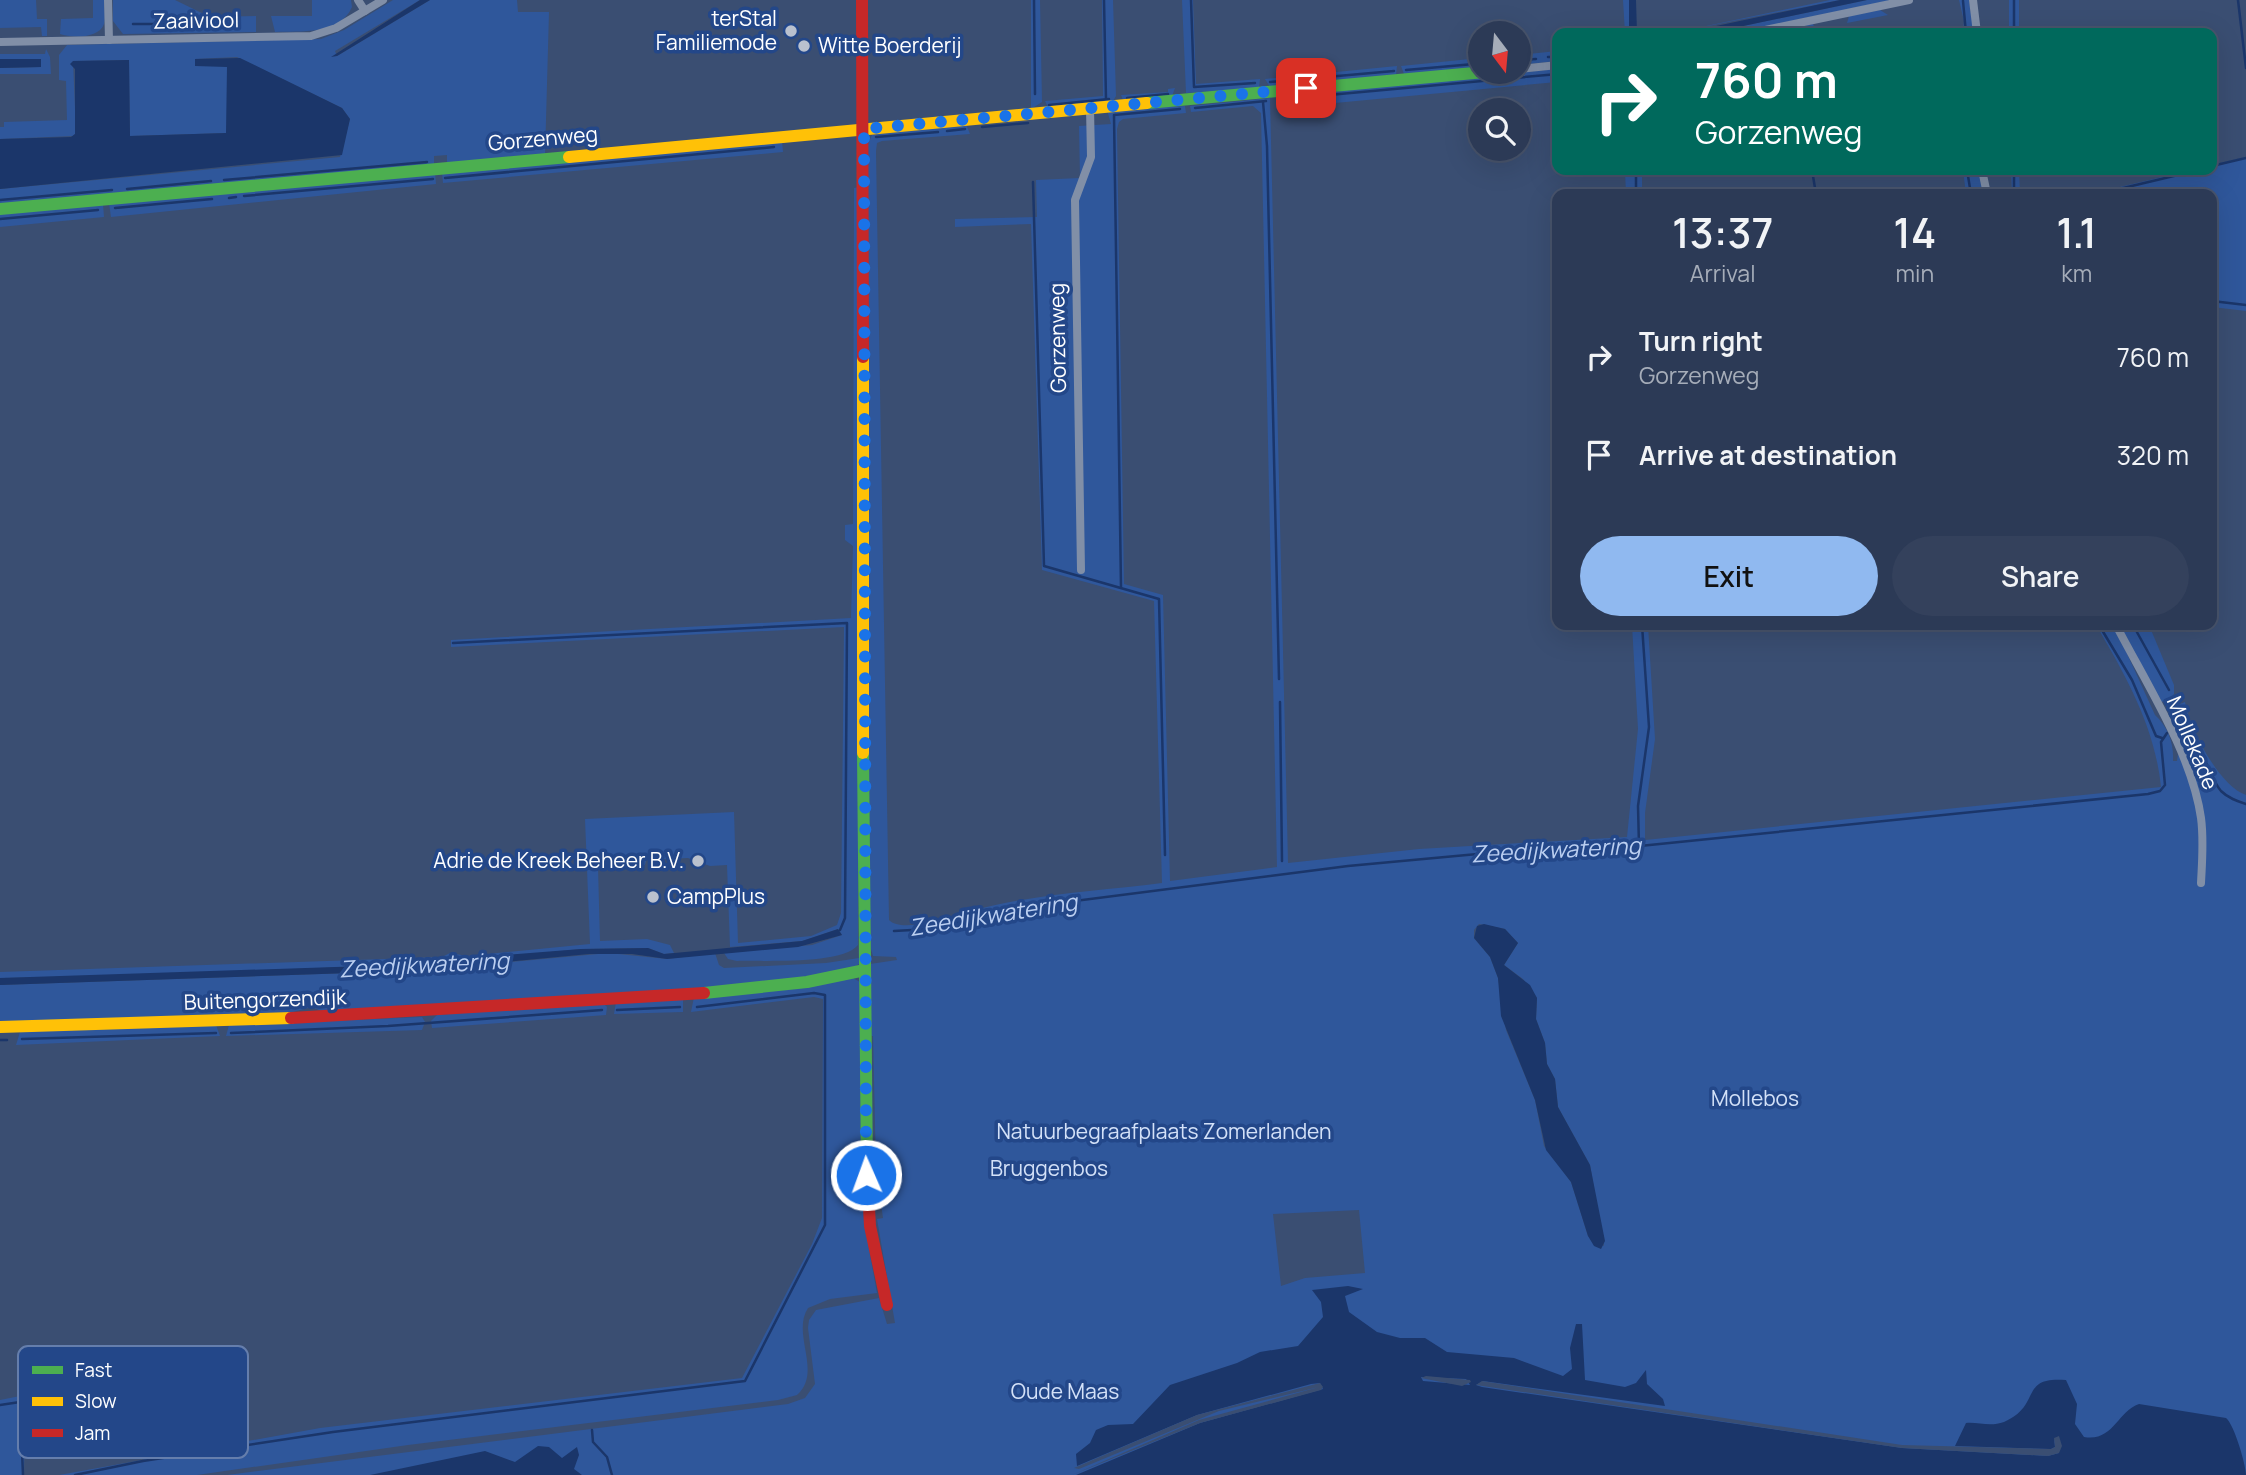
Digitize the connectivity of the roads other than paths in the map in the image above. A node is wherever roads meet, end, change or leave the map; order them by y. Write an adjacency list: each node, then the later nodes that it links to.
1 (108, 0): 10 (street)
2 (358, 0): 7 (street)
3 (383, 0): 7 (street, Zaaiviool)
4 (862, 0): 16 (street)
5 (1909, 0): 8 (street)
6 (1973, 0): 9 (street)
7 (365, 11): 10 (street, Zaaiviool)
8 (1775, 28)
9 (1976, 28)
10 (109, 40): 11 (street, Zaaiviool)
11 (0, 42)
12 (1552, 66): 13 (street)
13 (1531, 68)
14 (1468, 74): 15 (street, Gorzenweg)
15 (1090, 108): 16 (street, Gorzenweg); 18 (street, Gorzenweg)
16 (864, 129): 17 (street, Gorzenweg); 21 (street)
17 (0, 209)
18 (1081, 570)
19 (2119, 630): 20 (street, Mollekade)
20 (2201, 883)
21 (865, 970): 22 (street, Buitengorzendijk); 23 (street)
22 (0, 1027)
23 (887, 1306)

